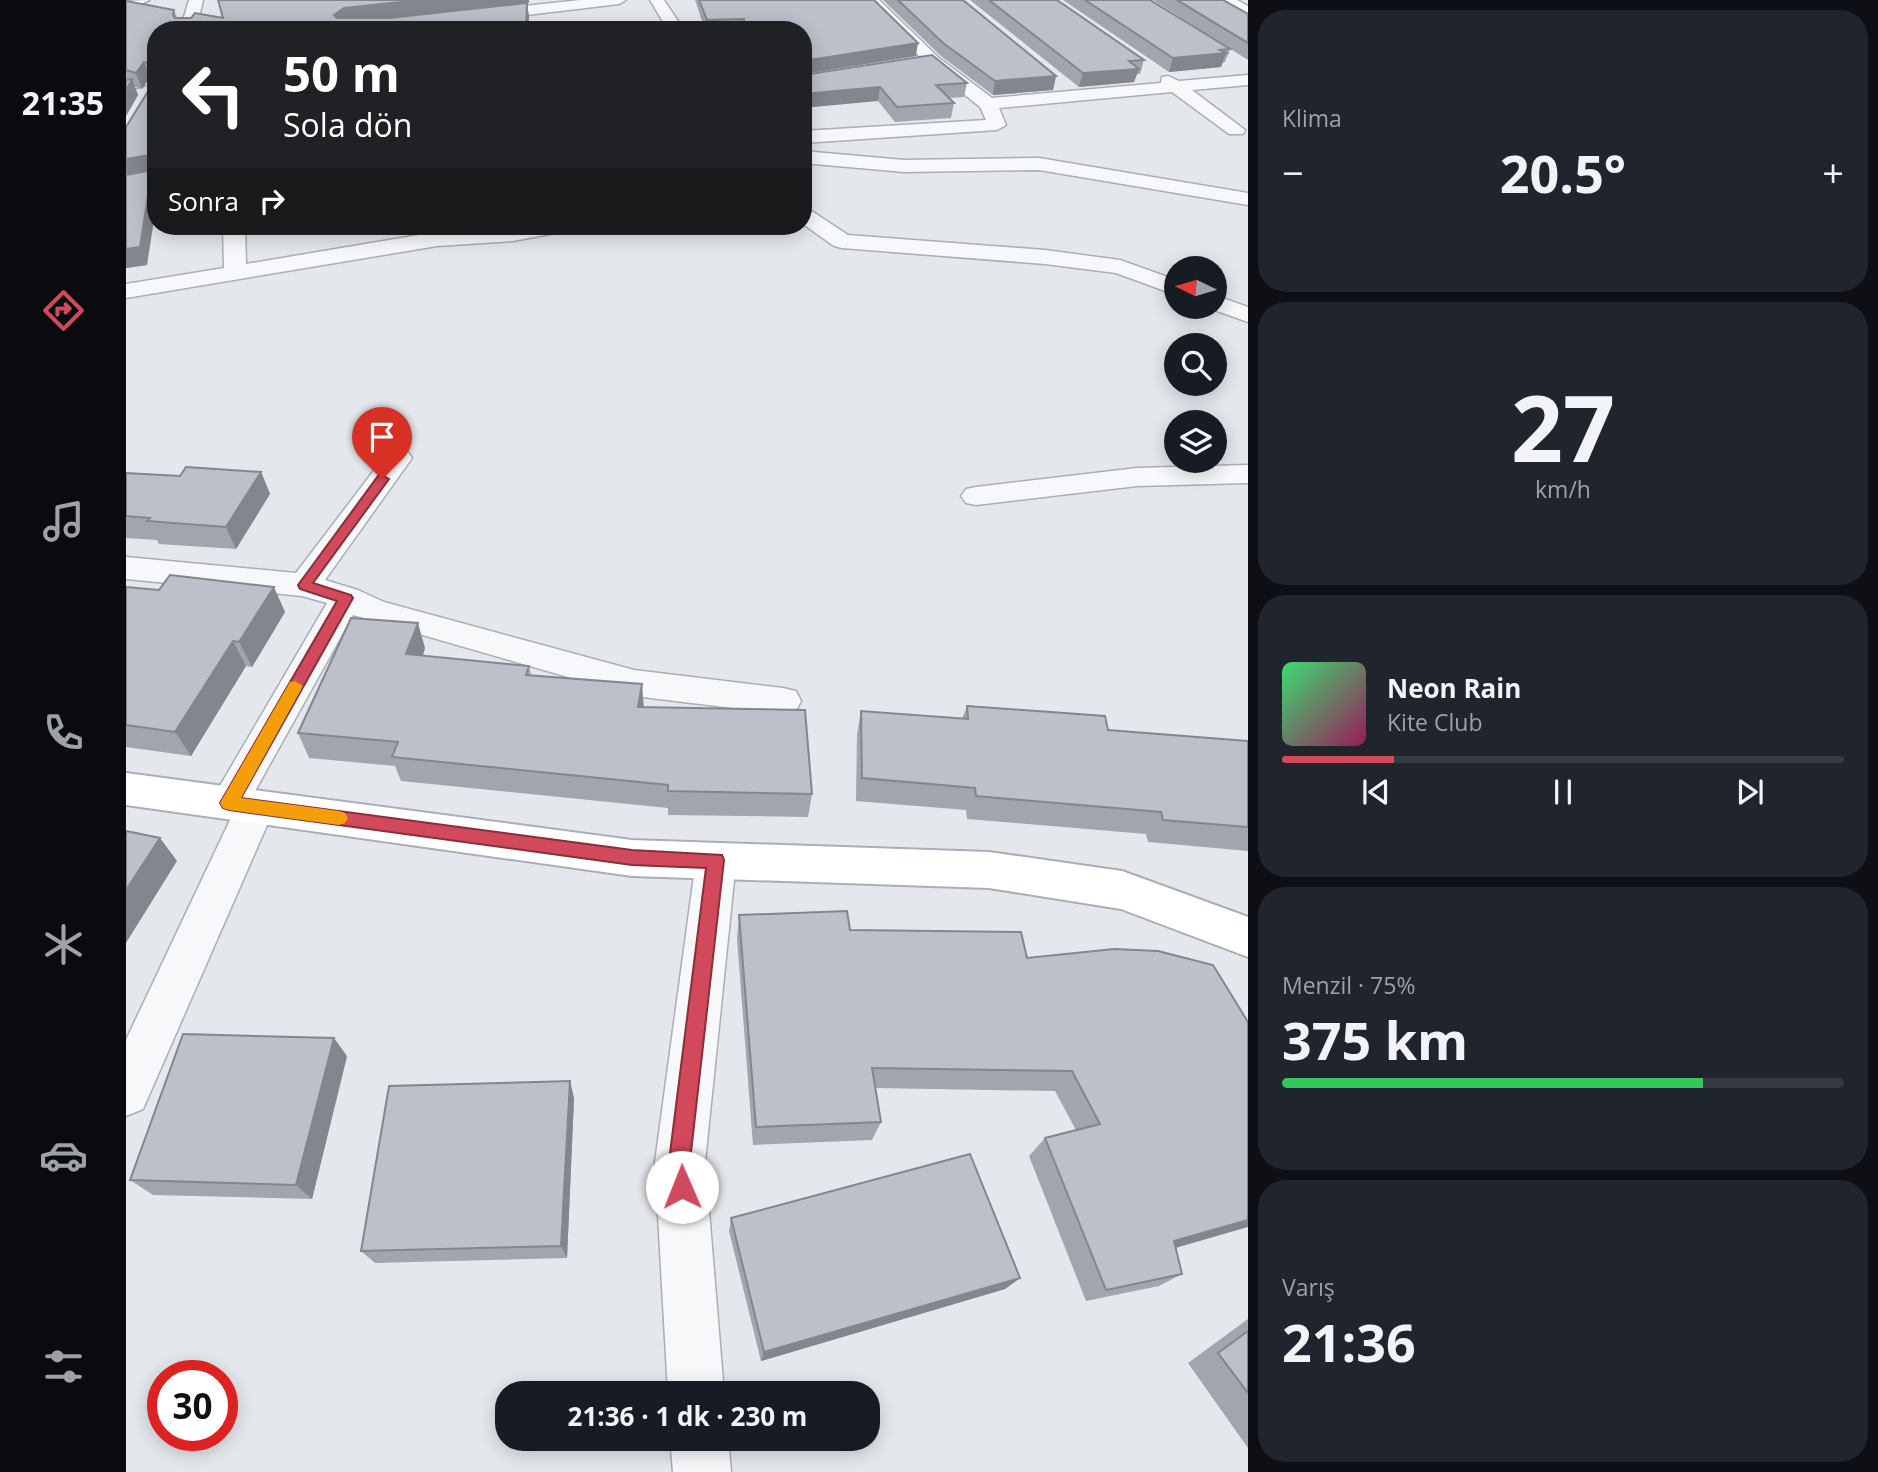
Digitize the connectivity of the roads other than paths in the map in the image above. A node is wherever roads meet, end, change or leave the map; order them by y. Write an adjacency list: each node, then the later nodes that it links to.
1 (141, 0): 7 (main road)
2 (196, 0): 11 (street)
3 (619, 0): 8 (street)
4 (657, 0): 12 (street)
5 (871, 0): 13 (street)
6 (1226, 0): 9 (street)
7 (126, 6)
8 (562, 8): 10 (street)
9 (1248, 12)
10 (457, 19)
11 (190, 21)
12 (670, 21)
13 (933, 61): 14 (street); 22 (street)
14 (906, 65)
15 (1157, 74): 20 (street)
16 (147, 80): 19 (street)
17 (1054, 80): 21 (street)
18 (1248, 80): 20 (street)
19 (126, 86)
20 (1177, 86): 21 (street); 23 (street)
21 (1074, 96): 22 (street)
22 (988, 104): 24 (street)
23 (1236, 130)
24 (812, 136)
25 (812, 158): 26 (street)
26 (1248, 199)
27 (812, 220): 31 (street)
28 (234, 235): 30 (street)
29 (424, 235): 30 (street)
30 (235, 271): 32 (street)
31 (1164, 284)
32 (126, 291)
33 (1227, 307): 34 (street)
34 (1248, 315)
35 (398, 458): 39 (street)
36 (1248, 474): 37 (street)
37 (976, 496)
38 (126, 568): 39 (street)
39 (304, 585): 40 (street)
40 (346, 598): 41 (street); 43 (street)
41 (783, 701)
42 (126, 789): 43 (main road)
43 (243, 805): 44 (main road); 46 (street)
44 (716, 860): 45 (main road); 47 (street)
45 (1248, 937)
46 (126, 1092)
47 (695, 1381)
48 (700, 1451): 49 (street)
49 (702, 1472)

